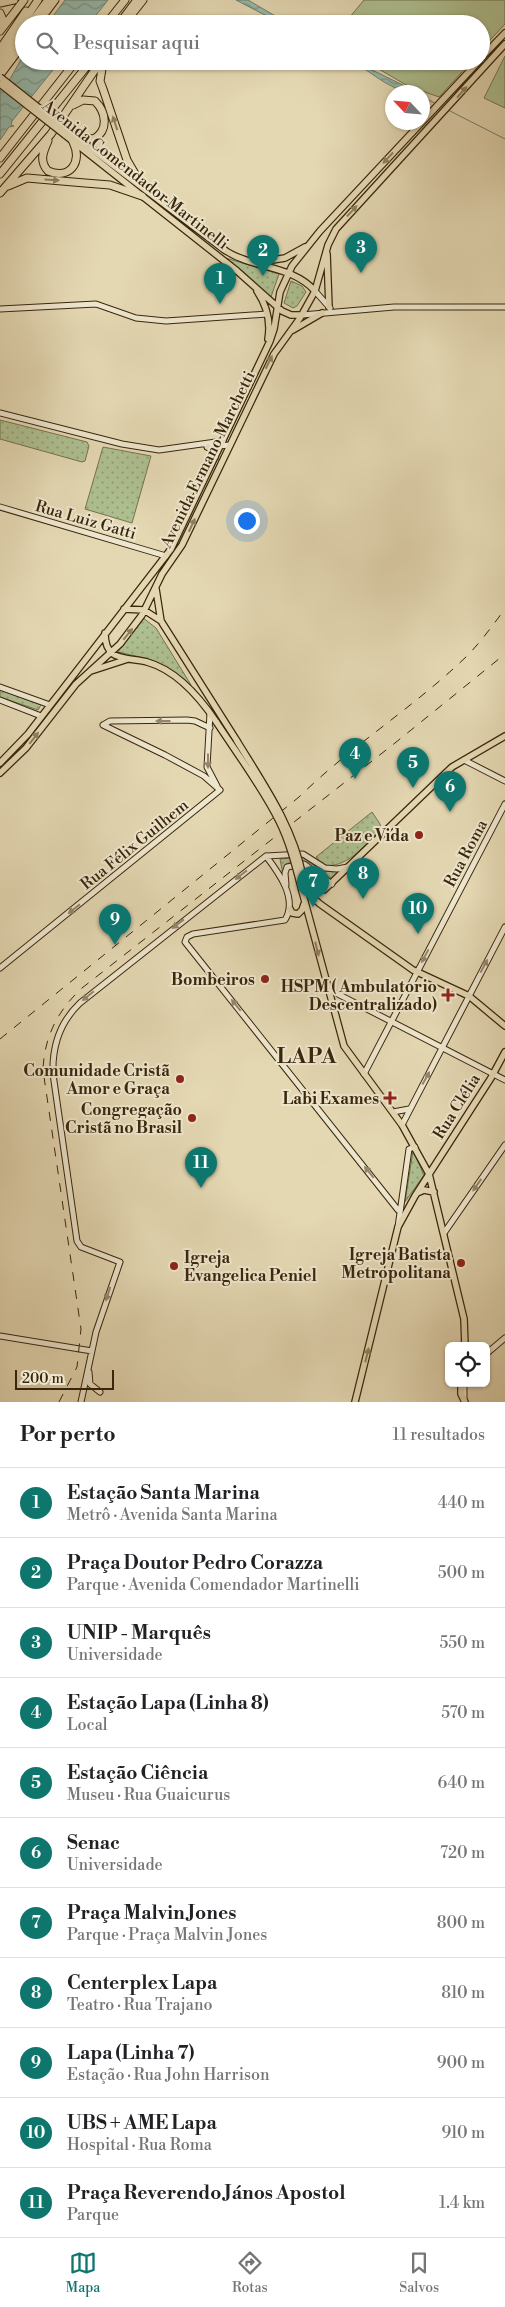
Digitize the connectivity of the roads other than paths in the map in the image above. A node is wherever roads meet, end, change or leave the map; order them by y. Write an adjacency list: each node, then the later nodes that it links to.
1 (14, 0): 12 (highway)
2 (24, 0): 24 (highway)
3 (33, 0): 14 (highway)
4 (38, 0): 15 (highway)
5 (48, 0): 16 (highway)
6 (55, 0): 17 (highway)
7 (125, 0): 18 (highway)
8 (130, 0): 19 (highway)
9 (137, 0): 20 (highway)
10 (143, 0): 21 (highway)
11 (147, 0): 22 (highway)
12 (0, 3)
13 (0, 13): 24 (highway)
14 (23, 15)
15 (28, 15)
16 (37, 15)
17 (44, 15)
18 (113, 15)
19 (118, 15)
20 (126, 15)
21 (131, 15)
22 (136, 15)
23 (15, 27): 29 (highway)
24 (0, 31)
25 (505, 33): 30 (main road)
26 (15, 34): 32 (highway)
27 (505, 44): 33 (main road, Avenida Ermano Marchetti, one-way to 27)
28 (15, 46): 34 (highway)
29 (0, 49)
30 (490, 49)
31 (15, 55): 41 (highway)
32 (0, 57)
33 (490, 60)
34 (0, 67)
35 (69, 70): 49 (highway)
36 (84, 70): 50 (highway)
37 (96, 70): 43 (highway)
38 (101, 70): 51 (highway, one-way to 38)
39 (471, 70): 44 (main road)
40 (481, 70): 56 (main road, Avenida Ermano Marchetti, one-way to 40)
41 (0, 76): 46 (main road, Avenida Comendador Martinelli, bridge)
42 (0, 84): 46 (main road, Avenida Comendador Martinelli, bridge)
43 (73, 105): 47 (highway); 48 (highway)
44 (430, 113)
45 (415, 130): 55 (main road, one-way to 55)
46 (66, 133): 48 (main road, Avenida Comendador Martinelli)
47 (52, 134): 48 (highway); 52 (highway)
48 (75, 140): 51 (main road, Avenida Comendador Martinelli); 54 (main road, Avenida Comendador Martinelli)
49 (0, 158)
50 (0, 174)
51 (140, 184): 57 (main road, Avenida Comendador Martinelli)
52 (5, 187): 53 (highway); 54 (highway, one-way to 54)
53 (0, 193)
54 (142, 196): 59 (main road, Avenida Comendador Martinelli)
55 (311, 243): 57 (main road); 58 (main road, Avenida Ermano Marchetti)
56 (326, 252): 60 (main road, Avenida Ermano Marchetti); 62 (main road)
57 (256, 263): 58 (main road, Avenida Comendador Martinelli)
58 (289, 273): 60 (main road, Avenida Comendador Martinelli); 61 (main road, Avenida Ermano Marchetti)
59 (250, 282): 61 (main road, Avenida Comendador Martinelli); 67 (main road)
60 (315, 291): 62 (street); 68 (main road, Avenida Ermano Marchetti)
61 (277, 307): 68 (main road); 70 (main road, Avenida Ermano Marchetti)
62 (329, 307): 65 (street)
63 (505, 307): 65 (street)
64 (0, 309): 67 (street)
65 (340, 310): 66 (street)
66 (322, 313): 68 (street); 69 (main road)
67 (268, 314): 70 (main road)
68 (302, 314): 69 (main road, Avenida Ermano Marchetti)
69 (285, 336): 73 (main road, Avenida Ermano Marchetti, one-way to 69)
70 (263, 354): 72 (main road, Avenida Ermano Marchetti)
71 (0, 412): 74 (street)
72 (221, 444): 73 (street); 74 (street); 75 (street); 76 (main road, Avenida Ermano Marchetti)
73 (230, 445): 79 (main road, Avenida Ermano Marchetti, one-way to 73)
74 (194, 446): 75 (street)
75 (208, 447): 76 (main road)
76 (215, 457): 78 (main road, Avenida Ermano Marchetti)
77 (0, 507): 78 (street, Rua Luiz Gatti)
78 (166, 556): 80 (main road, Avenida Ermano Marchetti)
79 (156, 587): 81 (main road, Avenida Ermano Marchetti); 82 (main road)
80 (124, 609): 81 (main road); 83 (main road, Avenida Ermano Marchetti)
81 (144, 610): 82 (main road); 84 (main road, Avenida Ermano Marchetti, one-way to 81)
82 (161, 621): 104 (main road, bridge)
83 (105, 633): 84 (main road); 89 (main road, Avenida Ermano Marchetti)
84 (111, 652): 85 (main road); 86 (main road, Avenida Ermano Marchetti)
85 (128, 659): 86 (main road); 90 (main road)
86 (87, 673): 96 (main road, Avenida Ermano Marchetti, one-way to 86)
87 (0, 686): 89 (street)
88 (0, 700): 91 (street)
89 (50, 705): 91 (main road, Avenida Ermano Marchetti)
90 (210, 713): 92 (street); 105 (main road, bridge)
91 (41, 716): 95 (main road, Avenida Ermano Marchetti)
92 (210, 728): 98 (street, one-way to 98); 98 (street, one-way to 98)
93 (505, 736): 94 (main road)
94 (464, 760): 97 (street); 101 (main road)
95 (0, 763)
96 (0, 773)
97 (505, 781)
98 (220, 790): 108 (street, Rua Félix Guilhem, one-way to 108)
99 (505, 804): 111 (street, Rua Roma, one-way to 111)
100 (266, 856): 101 (street); 103 (street); 137 (street, one-way to 137)
101 (349, 867): 102 (main road)
102 (332, 884): 103 (street); 104 (main road)
103 (287, 891): 106 (street)
104 (311, 892): 111 (main road)
105 (304, 899): 106 (main road); 112 (main road, one-way to 112)
106 (290, 909): 131 (street, one-way to 106)
107 (505, 927): 113 (street, one-way to 107)
108 (43, 933): 109 (street); 110 (street, Rua Félix Guilhem)
109 (46, 940)
110 (0, 968)
111 (417, 972): 113 (main road); 114 (street, Rua Roma)
112 (328, 989): 114 (street); 118 (main road)
113 (469, 996): 115 (main road); 116 (street)
114 (391, 1020): 116 (street); 118 (street, Rua Roma)
115 (505, 1026)
116 (443, 1047): 119 (street); 121 (street, one-way to 116)
117 (505, 1052): 119 (main road, Rua Clélia)
118 (364, 1074): 122 (main road)
119 (493, 1074): 120 (street); 127 (main road, Rua Clélia)
120 (505, 1080)
121 (409, 1109): 122 (street); 123 (street)
122 (394, 1112): 123 (main road)
123 (402, 1125): 125 (main road)
124 (505, 1145): 133 (street, one-way to 133)
125 (415, 1147): 126 (main road); 131 (street)
126 (421, 1159): 127 (main road); 128 (main road)
127 (438, 1160): 128 (main road, Rua Clélia)
128 (428, 1174): 129 (main road); 130 (main road, Rua Clélia)
129 (434, 1192): 130 (main road); 133 (main road)
130 (417, 1193): 132 (main road, Rua Clélia)
131 (398, 1210): 132 (street)
132 (398, 1227): 144 (main road, Rua Clélia, one-way to 132)
133 (444, 1233): 136 (main road)
134 (0, 1336): 137 (street)
135 (505, 1338): 138 (street)
136 (465, 1342)
137 (92, 1351): 139 (street)
138 (490, 1351)
139 (88, 1364): 141 (street); 142 (street)
140 (462, 1387): 143 (main road)
141 (100, 1392)
142 (80, 1399)
143 (464, 1401)
144 (355, 1402)

